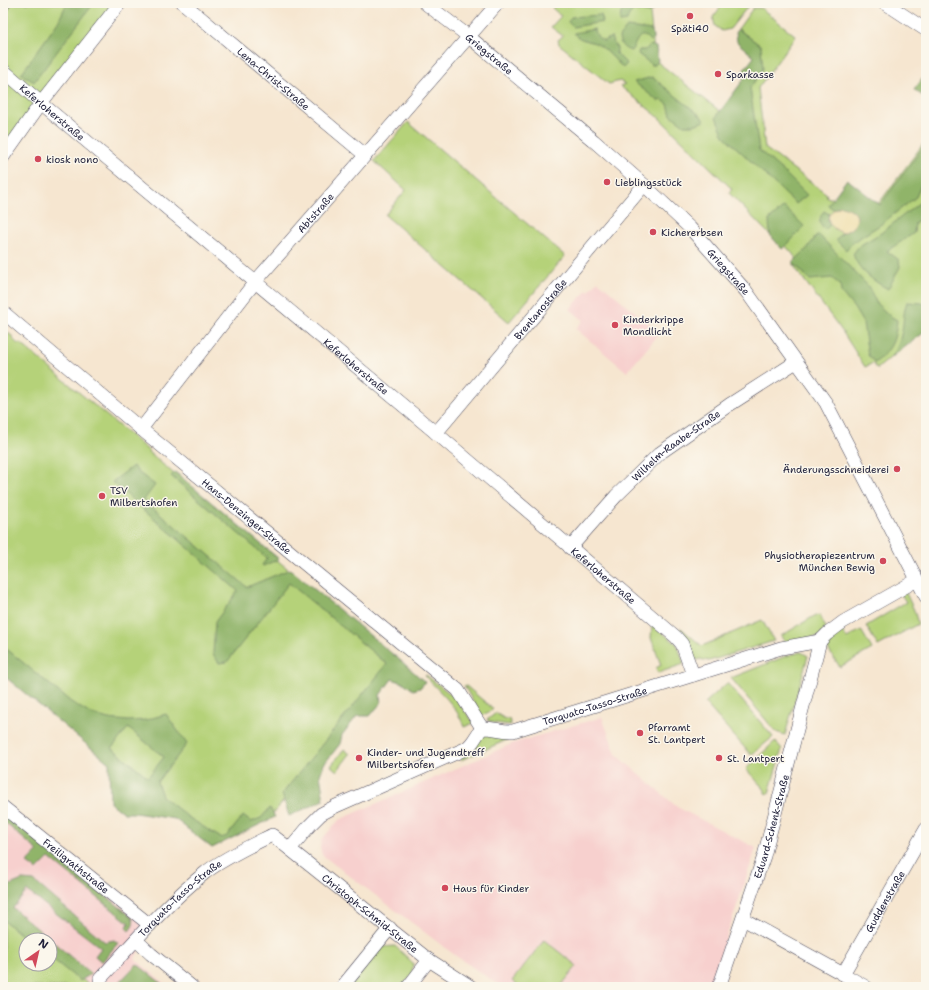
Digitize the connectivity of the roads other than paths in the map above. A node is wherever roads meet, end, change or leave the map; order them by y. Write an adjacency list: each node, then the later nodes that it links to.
1 (120, 3): 9 (street)
2 (183, 3): 10 (street, Lena-Christ-Straße)
3 (425, 3): 7 (street, Griegstraße)
4 (498, 3): 7 (street, Abtstraße)
5 (885, 3): 6 (street)
6 (926, 30)
7 (468, 36): 10 (street, Abtstraße); 12 (street, Griegstraße)
8 (3, 70): 9 (street, Keferloherstraße)
9 (41, 103): 11 (street); 13 (street, Keferloherstraße)
10 (365, 155): 13 (street, Abtstraße)
11 (3, 157)
12 (644, 185): 15 (street, Griegstraße); 17 (street, Brentanostraße)
13 (255, 282): 16 (street, Abtstraße); 17 (street, Keferloherstraße)
14 (3, 312): 16 (street, Hans-Denzinger-Straße)
15 (796, 362): 18 (street, Wilhelm-Raabe-Straße); 19 (street, Griegstraße)
16 (141, 429): 23 (street, Hans-Denzinger-Straße)
17 (436, 433): 18 (street, Keferloherstraße)
18 (570, 548): 22 (street, Keferloherstraße)
19 (917, 580): 20 (street, Griegstraße); 21 (street)
20 (926, 597)
21 (820, 641): 22 (street, Torquato-Tasso-Straße); 28 (street, Eduard-Schenk-Straße)
22 (693, 675): 23 (street, Torquato-Tasso-Straße)
23 (482, 728): 27 (street)
24 (3, 807): 29 (street, Freiligrathstraße)
25 (926, 829): 33 (street, Guddenstraße)
26 (272, 835): 27 (street, Christoph-Schmid-Straße); 29 (street, Torquato-Tasso-Straße)
27 (290, 849): 30 (street, Christoph-Schmid-Straße)
28 (743, 919): 33 (street); 39 (street, Eduard-Schenk-Straße)
29 (150, 925): 31 (street, Torquato-Tasso-Straße)
30 (390, 928): 32 (street, Christoph-Schmid-Straße); 36 (street)
31 (136, 940): 34 (street, Torquato-Tasso-Straße); 35 (street)
32 (429, 960): 37 (street); 38 (street, Christoph-Schmid-Straße)
33 (844, 974): 40 (street)
34 (100, 979)
35 (192, 987)
36 (342, 987)
37 (408, 987)
38 (471, 987)
39 (719, 987)
40 (866, 987)

